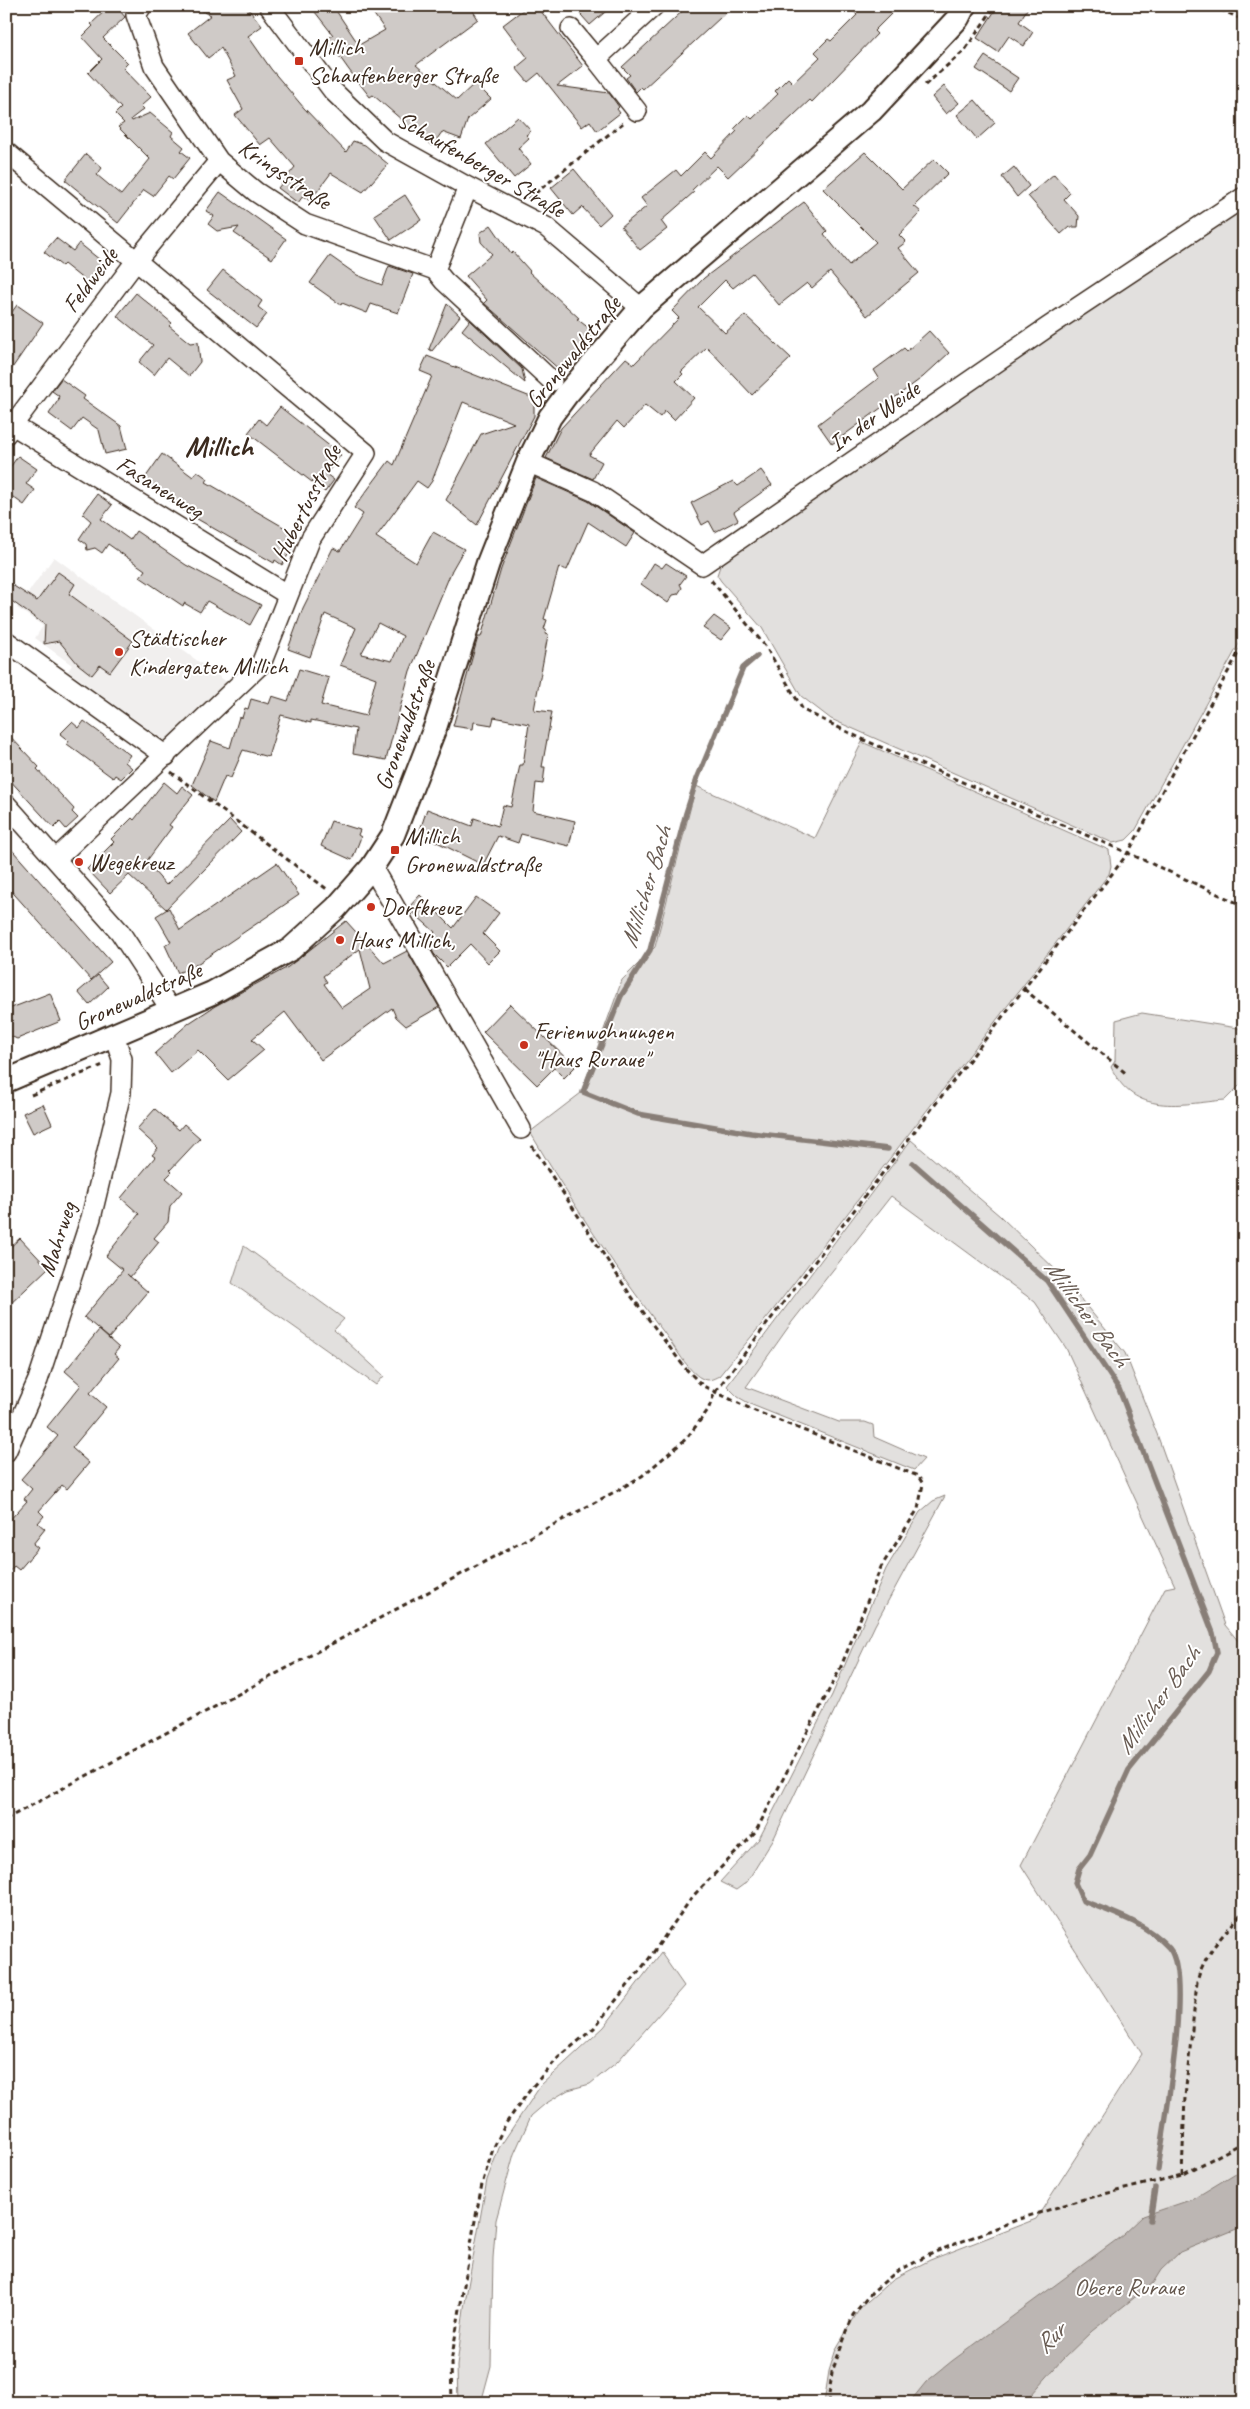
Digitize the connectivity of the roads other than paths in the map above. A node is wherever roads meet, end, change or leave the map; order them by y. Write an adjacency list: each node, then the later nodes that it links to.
1 (142, 6): 9 (street, Kringsstraße)
2 (269, 6): 10 (street, Schaufenberger Straße)
3 (654, 6): 6 (street)
4 (964, 6): 14 (main road, Gronewaldstraße)
5 (571, 29): 6 (street)
6 (596, 59): 7 (street)
7 (637, 111)
8 (6, 152): 12 (street, Hubertusstraße)
9 (219, 161): 12 (street, Feldweide); 13 (street, Kringsstraße)
10 (468, 187): 13 (street); 14 (street, Schaufenberger Straße)
11 (1244, 197): 17 (street, In der Weide)
12 (136, 261): 16 (street, Feldweide); 18 (street, Hubertusstraße)
13 (435, 270): 15 (street, Kringsstraße)
14 (641, 308): 17 (main road, Gronewaldstraße)
15 (552, 381)
16 (8, 427): 18 (street, Fasanenweg)
17 (528, 462): 23 (main road, Gronewaldstraße)
18 (288, 595): 20 (street, Hubertusstraße)
19 (6, 641): 20 (street)
20 (162, 760): 22 (street, Hubertusstraße)
21 (6, 804): 22 (street)
22 (57, 858): 24 (street)
23 (372, 866): 24 (main road, Gronewaldstraße); 27 (street)
24 (170, 1010): 25 (main road, Gronewaldstraße)
25 (114, 1035): 26 (main road, Gronewaldstraße); 28 (street, Mahrweg)
26 (6, 1081)
27 (521, 1129)
28 (6, 1452)

